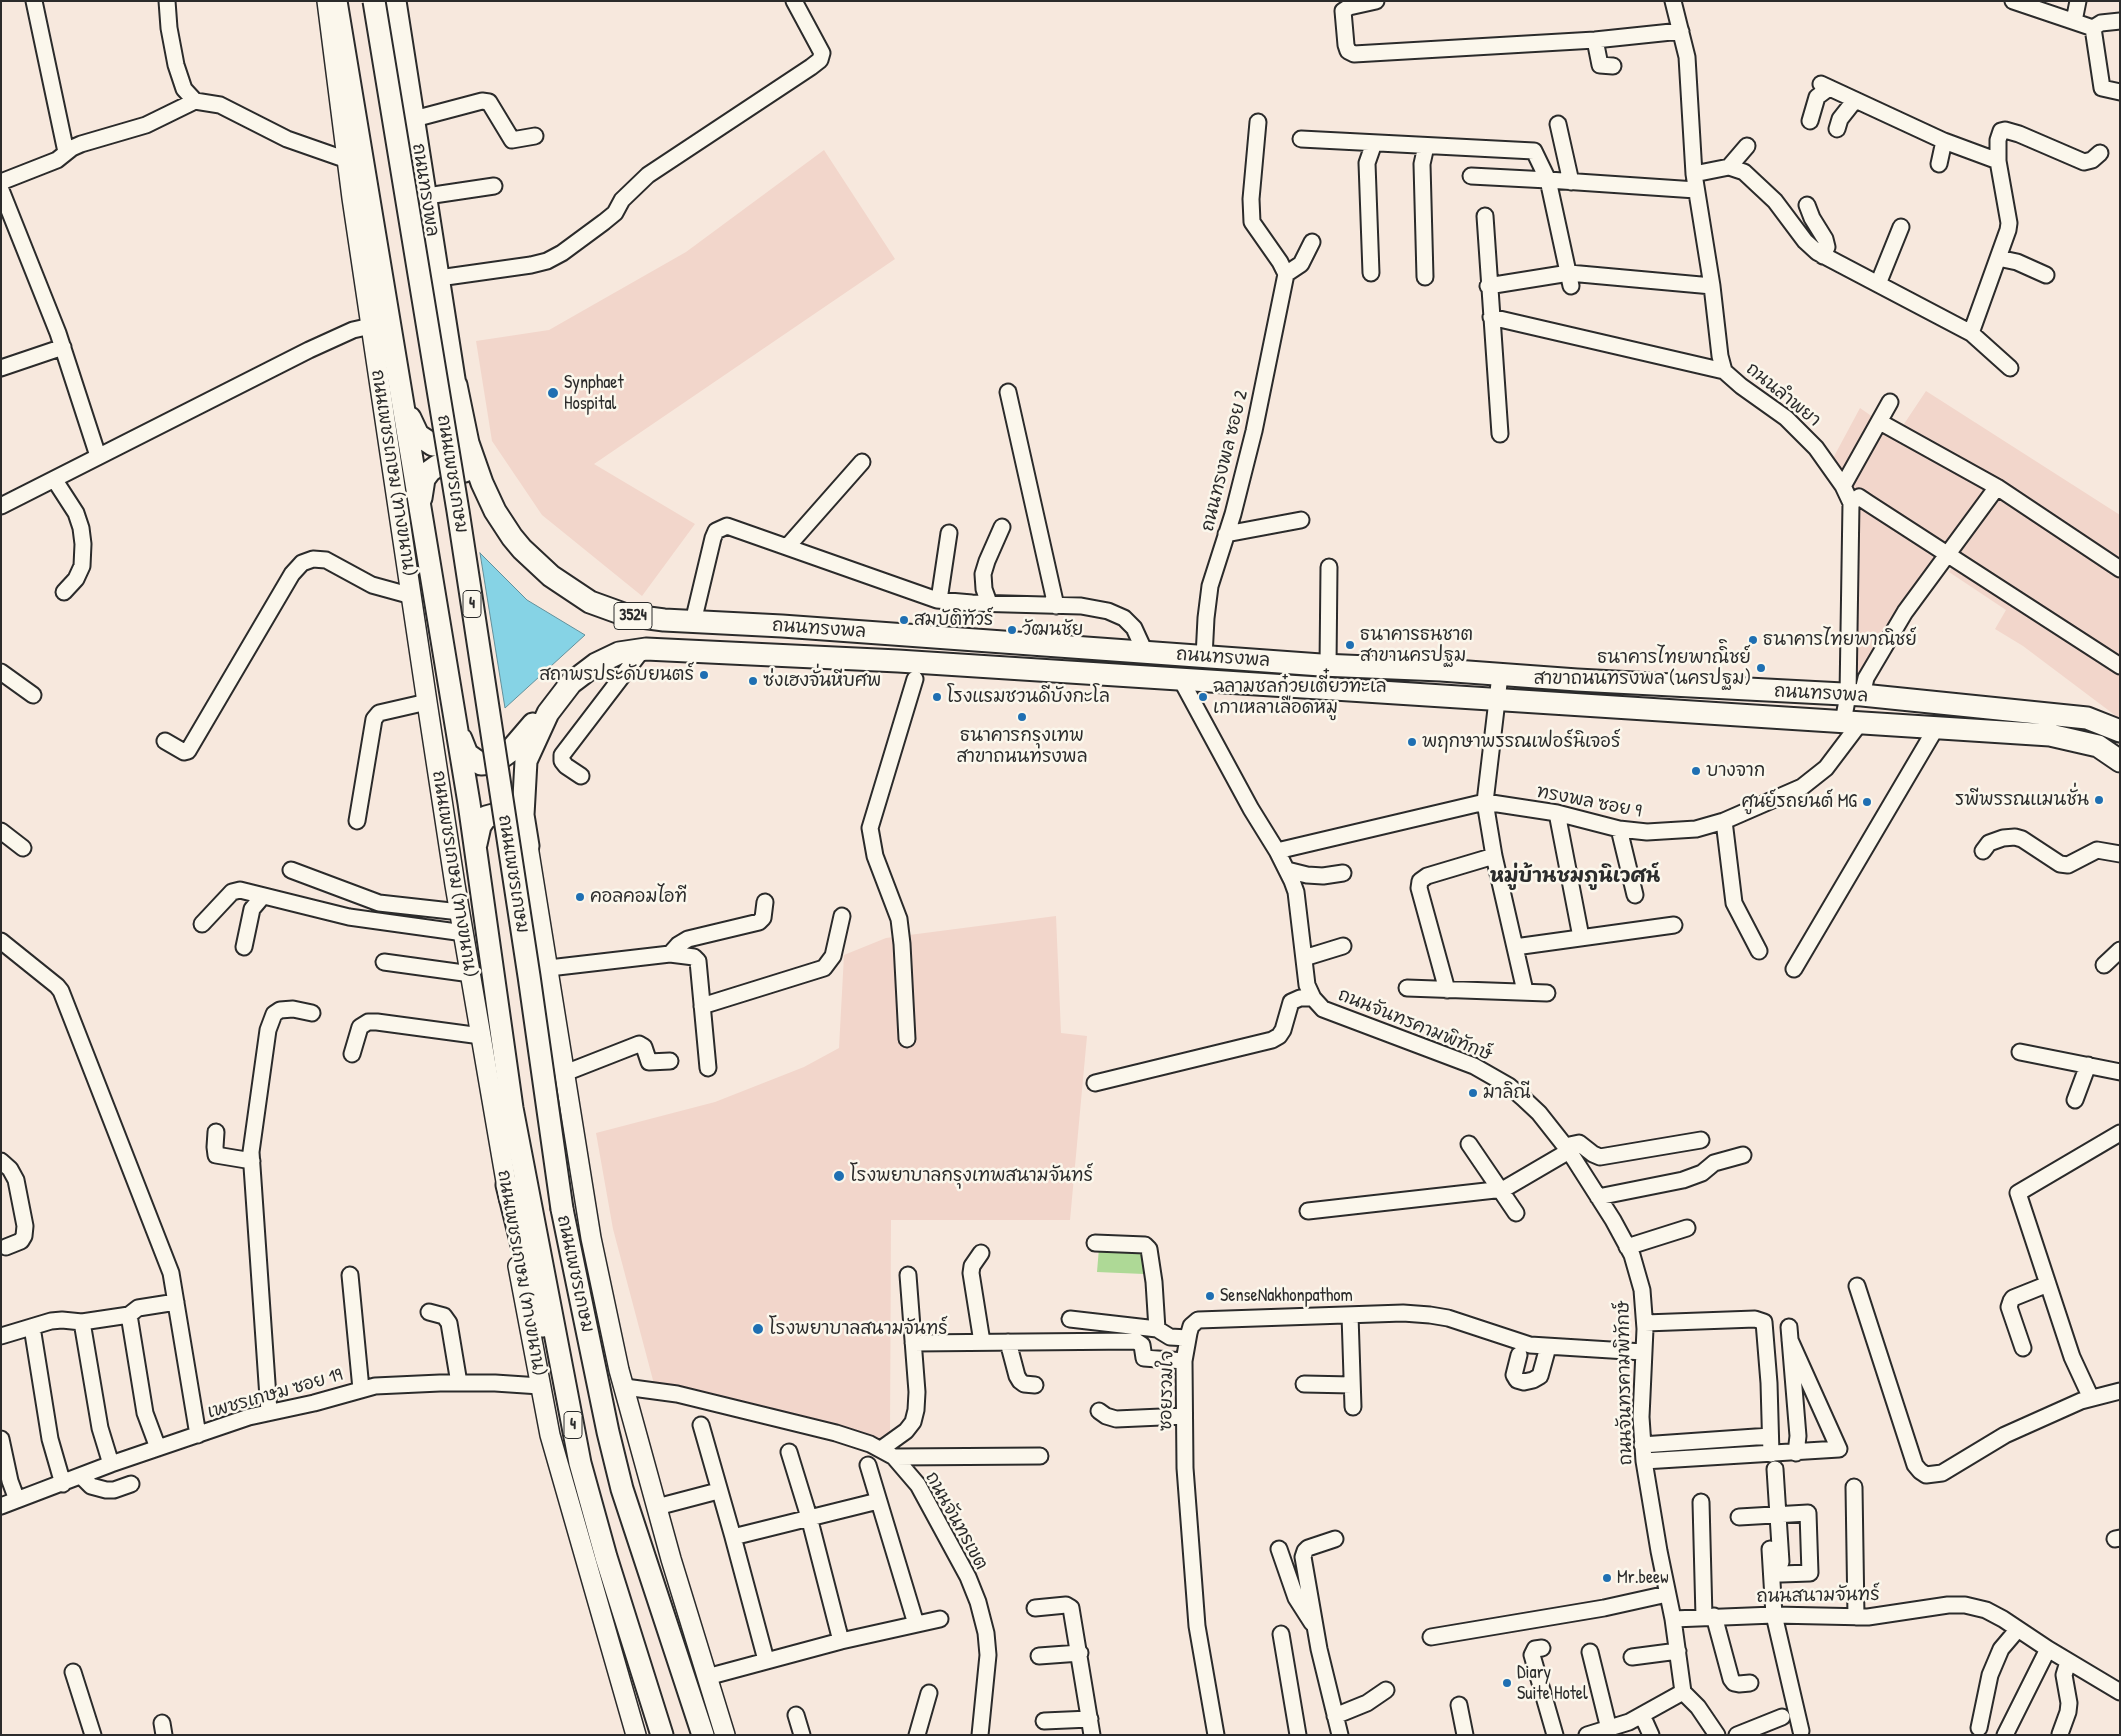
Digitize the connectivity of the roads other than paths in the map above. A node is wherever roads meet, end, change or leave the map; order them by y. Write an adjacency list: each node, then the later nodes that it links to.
1 (34, 1): 32 (street)
2 (167, 1): 20 (street)
3 (327, 1): 34 (main road, ถนนเพชรเกษม (ทางขนาน) / 4)
4 (336, 1): 70 (highway, ถนนเพชรเกษม / 4)
5 (374, 1): 308 (highway, ถนนเพชรเกษม / 4, bridge)
6 (395, 1): 21 (highway, ถนนทรงพล)
7 (794, 1): 57 (street)
8 (1376, 1): 16 (street)
9 (1674, 1): 15 (street, ถนนลำพยา)
10 (2013, 1): 13 (street)
11 (2078, 1): 13 (street)
12 (2120, 20): 14 (street)
13 (2074, 21): 14 (street)
14 (2093, 28): 18 (street)
15 (1681, 31): 16 (street); 38 (street, ถนนลำพยา)
16 (1596, 40): 17 (street)
17 (1614, 66)
18 (2120, 92)
19 (1855, 100): 22 (street); 25 (street); 28 (street)
20 (195, 101): 32 (street); 34 (street)
21 (414, 119): 26 (street); 46 (highway, ถนนทรงพล)
22 (1810, 121)
23 (1258, 122): 54 (street)
24 (1558, 124): 42 (street)
25 (1837, 129)
26 (534, 136)
27 (1301, 139): 29 (street)
28 (1944, 141): 35 (street); 36 (street)
29 (1374, 143): 30 (street); 53 (street)
30 (1426, 146): 40 (street); 56 (street)
31 (1747, 146): 37 (street)
32 (66, 152): 41 (street)
33 (2100, 153): 35 (street)
34 (347, 160): 63 (main road, ถนนเพชรเกษม (ทางขนาน) / 4)
35 (1998, 161): 52 (street)
36 (1939, 164)
37 (1729, 167): 38 (street); 51 (street)
38 (1694, 174): 45 (street, ถนนลำพยา)
39 (1471, 176): 40 (street)
40 (1548, 180): 42 (street); 58 (street)
41 (1, 182)
42 (1571, 182): 45 (street)
43 (494, 186): 46 (street)
44 (1, 190): 65 (street)
45 (1696, 190): 61 (street, ถนนลำพยา)
46 (427, 196): 57 (highway, ถนนทรงพล)
47 (1807, 205): 51 (street)
48 (1485, 216): 60 (street)
49 (1901, 227): 59 (street)
50 (1312, 242): 54 (street)
51 (1823, 256): 59 (street)
52 (1998, 258): 55 (street); 64 (street)
53 (1371, 273)
54 (1286, 274): 87 (street, ถนนทรงพล ซอย 2)
55 (2046, 275)
56 (1425, 277)
57 (440, 278): 69 (highway, ถนนทรงพล)
58 (1570, 280): 60 (street); 61 (street)
59 (1878, 284): 64 (street)
60 (1488, 286): 62 (street)
61 (1712, 286): 68 (street, ถนนลำพยา)
62 (1491, 317): 68 (street); 74 (street)
63 (370, 326): 75 (street); 93 (main road, ถนนเพชรเกษม (ทางขนาน) / 4)
64 (1971, 333): 67 (street)
65 (63, 346): 66 (street); 75 (street)
66 (1, 368)
67 (2010, 368)
68 (1724, 371): 78 (street, ถนนลำพยา)
69 (456, 382): 70 (highway); 82 (highway, ถนนทรงพล / 3524)
70 (399, 384): 83 (highway, ถนนเพชรเกษม / 4)
71 (1008, 392): 96 (street)
72 (1890, 402): 73 (street)
73 (1880, 422): 78 (street); 79 (street)
74 (1500, 434)
75 (98, 456): 77 (street)
76 (862, 462): 88 (street)
77 (54, 479): 81 (street); 92 (street)
78 (1843, 486): 80 (street, ถนนลำพยา)
79 (1997, 487): 89 (street); 91 (street)
80 (1850, 503): 89 (street); 111 (street, ถนนลำพยา)
81 (1, 506)
82 (495, 511): 83 (highway); 97 (highway, ถนนทรงพล / 3524)
83 (422, 515): 114 (highway, ถนนเพชรเกษม / 4)
84 (1301, 520): 87 (street)
85 (1002, 527): 95 (street)
86 (949, 533): 94 (street)
87 (1226, 534): 101 (street, ถนนทรงพล ซอย 2)
88 (787, 547): 94 (street); 97 (street)
89 (1948, 554): 104 (street); 111 (street)
90 (1329, 567): 103 (street)
91 (2120, 569)
92 (64, 592)
93 (412, 596): 113 (main road, ถนนเพชรเกษม (ทางขนาน) / 4); 118 (street)
94 (939, 600): 95 (street)
95 (989, 603): 96 (street)
96 (1056, 606): 100 (street)
97 (694, 622): 98 (highway, ถนนทรงพล / 3524)
98 (942, 638): 100 (highway, ถนนทรงพล / 3524); 102 (highway)
99 (643, 649): 102 (highway, ถนนทรงพล / 3524); 109 (highway, ถนนทรงพล / 3524); 120 (street)
100 (1145, 652): 101 (highway, ถนนทรงพล / 3524)
101 (1204, 657): 103 (highway, ถนนทรงพล / 3524)
102 (942, 664): 107 (highway, ถนนทรงพล / 3524)
103 (1328, 666): 106 (highway, ถนนทรงพล / 3524)
104 (2120, 666)
105 (1, 672): 110 (street)
106 (1500, 675): 111 (highway, ถนนทรงพล / 3524); 112 (street)
107 (1180, 678): 112 (highway, ถนนทรงพล / 3524); 130 (street, ถนนจันทรคามพิทักษ์)
108 (915, 679): 167 (street)
109 (568, 687): 114 (highway); 127 (highway, ถนนทรงพล / 3524)
110 (33, 695)
111 (1855, 695): 115 (street, ถนนลำพยา); 117 (highway, ถนนทรงพล / 3524)
112 (1498, 700): 115 (highway, ถนนทรงพล / 3524); 121 (street)
113 (427, 702): 123 (street); 140 (main road, ถนนเพชรเกษม (ทางขนาน) / 4)
114 (452, 702): 129 (highway, ถนนเพชรเกษม / 4)
115 (1851, 722): 116 (highway, ถนนทรงพล / 3524); 124 (street, ทรงพล ซอย 9)
116 (1936, 728): 119 (highway, ถนนทรงพล / 3524); 157 (street)
117 (2120, 731)
118 (164, 741)
119 (2120, 761)
120 (581, 776)
121 (1485, 802): 122 (street, ทรงพล ซอย 9); 130 (street); 133 (street)
122 (1557, 813): 125 (street, ทรงพล ซอย 9); 145 (street)
123 (357, 821)
124 (1724, 821): 125 (street, ทรงพล ซอย 9); 151 (street)
125 (1619, 829): 137 (street)
126 (1, 831): 128 (street)
127 (528, 846): 129 (highway); 156 (main road)
128 (23, 848)
129 (475, 850): 243 (highway, ถนนเพชรเกษม / 4)
130 (1277, 850): 135 (street, ถนนจันทรคามพิทักษ์)
131 (1983, 851): 132 (street)
132 (2120, 854)
133 (1494, 856): 149 (street); 160 (street)
134 (291, 870): 140 (street)
135 (1287, 870): 136 (street); 153 (street, ถนนจันทรคามพิทักษ์)
136 (1343, 873)
137 (1635, 895)
138 (264, 896): 142 (street); 144 (street); 148 (street)
139 (764, 902): 152 (street)
140 (460, 912): 144 (main road, ถนนเพชรเกษม (ทางขนาน) / 4)
141 (842, 916): 164 (street)
142 (202, 924)
143 (1674, 925): 145 (street)
144 (464, 933): 158 (main road, ถนนเพชรเกษม (ทางขนาน) / 4)
145 (1581, 937): 149 (street)
146 (1, 941): 199 (street)
147 (1343, 946): 153 (street)
148 (244, 947)
149 (1515, 947): 161 (street)
150 (2120, 950): 155 (street)
151 (1759, 951)
152 (670, 954): 156 (street); 164 (street)
153 (1304, 958): 163 (street, ถนนจันทรคามพิทักษ์)
154 (384, 962): 158 (street)
155 (2104, 964)
156 (549, 968): 174 (main road)
157 (1794, 969)
158 (471, 974): 166 (main road, ถนนเพชรเกษม (ทางขนาน) / 4)
159 (1407, 988): 160 (street)
160 (1447, 990): 161 (street)
161 (1525, 991): 162 (street)
162 (1547, 993)
163 (1313, 998): 175 (street); 181 (street, ถนนจันทรคามพิทักษ์)
164 (702, 1006): 172 (street)
165 (312, 1013): 184 (street)
166 (480, 1036): 169 (street); 185 (main road, ถนนเพชรเกษม (ทางขนาน) / 4)
167 (907, 1039)
168 (2020, 1052): 171 (street)
169 (352, 1054)
170 (670, 1061): 174 (street)
171 (2088, 1064): 173 (street); 176 (street)
172 (708, 1068)
173 (2120, 1072)
174 (565, 1073): 223 (main road)
175 (1095, 1083)
176 (2075, 1100)
177 (216, 1132): 184 (street)
178 (2120, 1133): 197 (street)
179 (1701, 1140): 181 (street)
180 (1469, 1144): 186 (street)
181 (1567, 1149): 186 (street); 187 (street, ถนนจันทรคามพิทักษ์)
182 (1742, 1155): 187 (street)
183 (1, 1161): 192 (street)
184 (252, 1161): 229 (street)
185 (507, 1185): 222 (main road, ถนนเพชรเกษม (ทางขนาน) / 4); 243 (highway)
186 (1500, 1190): 188 (street); 189 (street)
187 (1598, 1197): 193 (street, ถนนจันทรคามพิทักษ์)
188 (1308, 1211)
189 (1516, 1213)
190 (1687, 1228): 193 (street)
191 (1096, 1243): 207 (street)
192 (6, 1247)
193 (1627, 1247): 205 (street, ถนนจันทรคามพิทักษ์)
194 (981, 1253): 210 (street)
195 (350, 1274): 224 (street)
196 (908, 1275): 212 (street)
197 (2048, 1284): 214 (street); 226 (street)
198 (1857, 1286): 226 (street)
199 (176, 1302): 201 (street); 232 (street)
200 (429, 1312): 218 (street)
201 (129, 1314): 204 (street); 236 (street)
202 (1350, 1315): 209 (street, ซอยรวมใจ); 213 (street, ซอยรวมใจ); 221 (street)
203 (1070, 1319): 207 (street)
204 (82, 1322): 206 (street); 244 (street)
205 (1645, 1323): 215 (street, ถนนจันทรคามพิทักษ์); 233 (street)
206 (32, 1327): 208 (street); 248 (street)
207 (1157, 1329): 209 (street)
208 (1, 1336)
209 (1188, 1338): 217 (street, ซอยรวมใจ)
210 (982, 1342): 211 (street); 212 (street)
211 (1008, 1342): 217 (street); 220 (street)
212 (913, 1343): 238 (street)
213 (1548, 1347): 215 (street, ซอยรวมใจ); 216 (street)
214 (2022, 1348)
215 (1643, 1352): 235 (street, ถนนจันทรคามพิทักษ์)
216 (1519, 1355)
217 (1184, 1361): 230 (street, ซอยรวมใจ)
218 (459, 1383): 222 (street, เพชรเกษม ซอย 19); 224 (street, เพชรเกษม ซอย 19)
219 (1304, 1384): 221 (street)
220 (1035, 1385)
221 (1352, 1385): 227 (street)
222 (540, 1386): 306 (main road, ถนนเพชรเกษม (ทางขนาน) / 4)
223 (625, 1387): 238 (street, ถนนจันทรเขต); 256 (main road)
224 (361, 1389): 229 (street, เพชรเกษม ซอย 19)
225 (2120, 1391): 226 (street)
226 (2091, 1398)
227 (1353, 1407)
228 (1099, 1411): 230 (street)
229 (269, 1412): 232 (street, เพชรเกษม ซอย 19)
230 (1184, 1416): 314 (street, ซอยรวมใจ)
231 (701, 1425): 251 (street)
232 (198, 1435): 236 (street, เพชรเกษม ซอย 19)
233 (1770, 1436): 235 (street); 240 (street)
234 (1, 1439): 252 (street)
235 (1642, 1445): 242 (street, ถนนจันทรคามพิทักษ์)
236 (158, 1448): 244 (street, เพชรเกษม ซอย 19)
237 (788, 1452): 258 (street)
238 (888, 1453): 241 (street); 312 (street, ถนนจันทรเขต)
239 (1796, 1453): 239 (street); 240 (street)
240 (1771, 1454): 242 (street)
241 (1040, 1456)
242 (1644, 1461): 265 (street, ถนนจันทรคามพิทักษ์)
243 (580, 1463): 307 (highway, ถนนเพชรเกษม / 4)
244 (111, 1464): 247 (street, เพชรเกษม ซอย 19)
245 (868, 1465): 253 (street)
246 (1775, 1469): 257 (street)
247 (82, 1477): 248 (street, เพชรเกษม ซอย 19); 249 (street)
248 (63, 1484): 252 (street, เพชรเกษม ซอย 19)
249 (131, 1484)
250 (1854, 1487): 269 (street)
251 (718, 1491): 256 (street); 260 (street)
252 (17, 1500): 255 (street, เพชรเกษม ซอย 19)
253 (878, 1501): 258 (street); 272 (street)
254 (1701, 1502): 268 (street)
255 (1, 1506)
256 (657, 1507): 288 (main road)
257 (1778, 1515): 259 (street); 264 (street); 264 (street)
258 (809, 1517): 260 (street); 277 (street)
259 (1740, 1517)
260 (732, 1537): 285 (street)
261 (1335, 1539): 273 (street)
262 (1280, 1549): 273 (street)
263 (1770, 1549): 267 (street)
264 (1782, 1574): 267 (street)
265 (1667, 1594): 271 (street, ถนนจันทรคามพิทักษ์); 276 (street)
266 (1035, 1608): 282 (street)
267 (1779, 1615): 268 (street, ถนนสนามจันทร์); 269 (street, ถนนสนามจันทร์); 303 (street)
268 (1709, 1616): 271 (street, ถนนสนามจันทร์); 289 (street)
269 (1856, 1617): 274 (street, ถนนสนามจันทร์)
270 (940, 1619): 272 (street)
271 (1673, 1619): 280 (street, ถนนจันทรคามพิทักษ์)
272 (916, 1624): 277 (street)
273 (1316, 1628): 297 (street)
274 (2018, 1629): 279 (street, ถนนสนามจันทร์); 301 (street)
275 (1281, 1634): 315 (street)
276 (1432, 1637)
277 (841, 1641): 285 (street)
278 (1542, 1648): 318 (street)
279 (2048, 1649): 286 (street, ถนนสนามจันทร์); 323 (street)
280 (1678, 1651): 284 (street); 291 (street, ถนนจันทรคามพิทักษ์)
281 (1590, 1652): 302 (street)
282 (1080, 1653): 283 (street); 299 (street)
283 (1038, 1656)
284 (1632, 1657)
285 (766, 1660): 288 (street)
286 (2068, 1662): 292 (street, ถนนสนามจันทร์); 304 (street)
287 (72, 1672): 305 (street)
288 (707, 1677): 309 (main road)
289 (1750, 1683)
290 (1386, 1690): 297 (street)
291 (1683, 1692): 296 (street); 321 (street)
292 (2120, 1692)
293 (929, 1693): 311 (street)
294 (1459, 1705): 317 (street)
295 (796, 1715): 310 (street)
296 (1642, 1715): 302 (street); 320 (street)
297 (1335, 1716): 316 (street)
298 (1782, 1717): 322 (street)
299 (1090, 1719): 300 (street); 313 (street)
300 (1044, 1721)
301 (1979, 1728)
302 (1609, 1729): 319 (street)
303 (1801, 1731)
304 (2060, 1734)
305 (93, 1735)
306 (636, 1735)
307 (662, 1735)
308 (703, 1735)
309 (725, 1735)
310 (802, 1735)
311 (917, 1735)
312 (980, 1735)
313 (1092, 1735)
314 (1216, 1735)
315 (1298, 1735)
316 (1340, 1735)
317 (1465, 1735)
318 (1555, 1735)
319 (1587, 1735)
320 (1651, 1735)
321 (1717, 1735)
322 (1737, 1735)
323 (2005, 1735)

